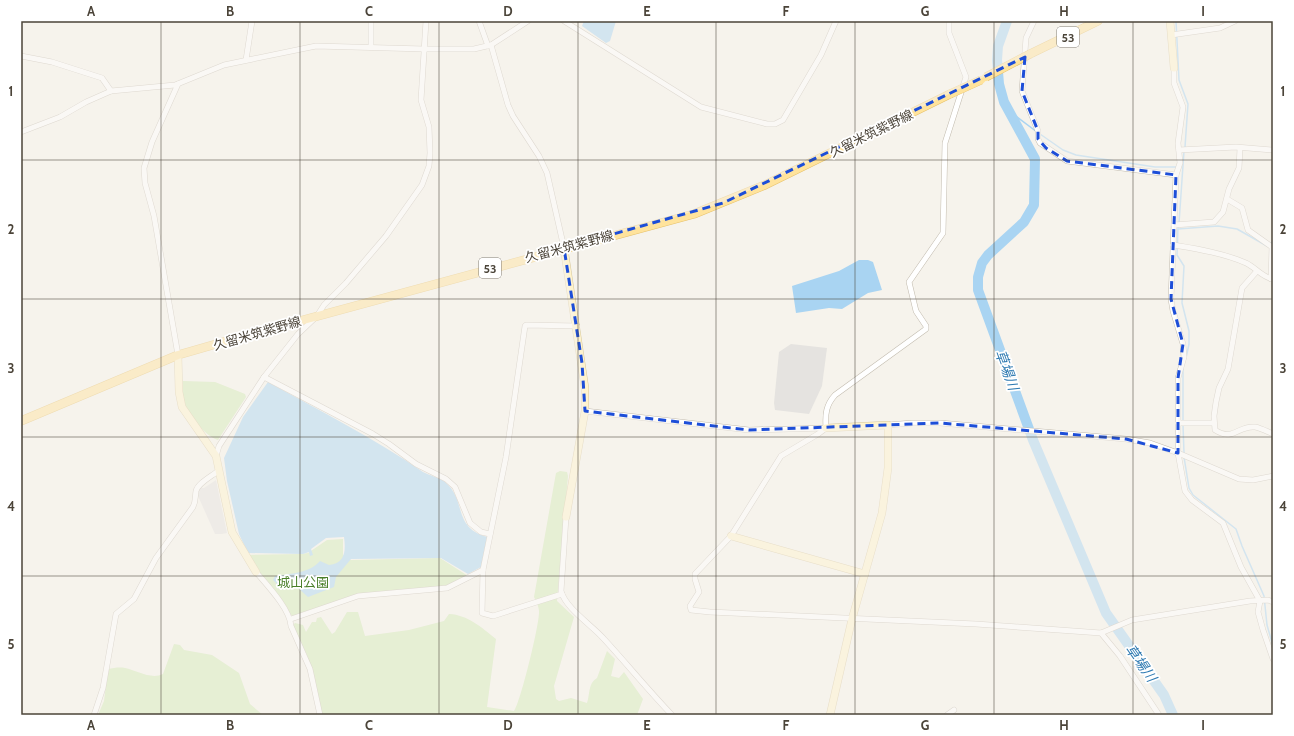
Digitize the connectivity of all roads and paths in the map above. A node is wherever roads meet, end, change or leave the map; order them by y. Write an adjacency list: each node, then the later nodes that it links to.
1 (252, 21): 18 (street)
2 (371, 21): 15 (street)
3 (426, 21): 16 (street)
4 (479, 21): 14 (street)
5 (528, 21): 14 (street)
6 (564, 21): 7 (street)
7 (836, 21)
8 (949, 21): 42 (street)
9 (1034, 21): 26 (street)
10 (1098, 21): 30 (main road, 久留米筑紫野線 / 53, bridge)
11 (1170, 21): 13 (street)
12 (1235, 21): 13 (street)
13 (1171, 35): 19 (street)
14 (489, 45): 16 (street); 30 (street)
15 (371, 47): 16 (street); 18 (street)
16 (424, 49): 33 (street)
17 (21, 56): 21 (street)
18 (246, 60): 20 (street)
19 (1174, 68): 24 (street)
20 (178, 84): 21 (street); 35 (street)
21 (111, 91): 22 (street)
22 (21, 132)
23 (1240, 148): 24 (street); 25 (street); 27 (street)
24 (1179, 150): 26 (street)
25 (1273, 150)
26 (1176, 175): 28 (street)
27 (1227, 199): 28 (street); 32 (street)
28 (1174, 225): 29 (street)
29 (1173, 245): 31 (street); 39 (street)
30 (564, 248): 33 (main road, 久留米筑紫野線 / 53); 34 (street)
31 (1257, 270): 32 (street); 40 (street)
32 (1272, 279)
33 (317, 316): 35 (main road, 久留米筑紫野線 / 53); 36 (street)
34 (577, 326): 37 (street); 49 (street)
35 (178, 355): 38 (main road, 久留米筑紫野線 / 53); 45 (street)
36 (264, 377): 45 (street); 49 (street)
37 (585, 411): 42 (street); 48 (street)
38 (21, 421)
39 (1178, 423): 40 (street); 44 (street)
40 (1214, 424): 43 (street)
41 (888, 425): 42 (street); 44 (street); 53 (street)
42 (826, 428): 50 (street)
43 (1273, 434)
44 (1178, 453): 47 (street); 55 (street)
45 (216, 456): 46 (street)
46 (218, 471): 52 (street); 62 (street)
47 (1273, 476)
48 (566, 517): 54 (street)
49 (490, 534): 51 (street)
50 (731, 536): 53 (street); 58 (street)
51 (483, 570): 54 (street); 57 (street)
52 (256, 572): 57 (street)
53 (865, 574): 58 (street)
54 (562, 594): 64 (street)
55 (1260, 601): 56 (street); 59 (street); 60 (street)
56 (1273, 602)
57 (291, 619): 63 (street)
58 (852, 619): 59 (street); 65 (street)
59 (1102, 633): 67 (street)
60 (1273, 659)
61 (954, 710): 66 (street)
62 (94, 715)
63 (320, 715)
64 (672, 715)
65 (830, 715)
66 (948, 715)
67 (1159, 715)

